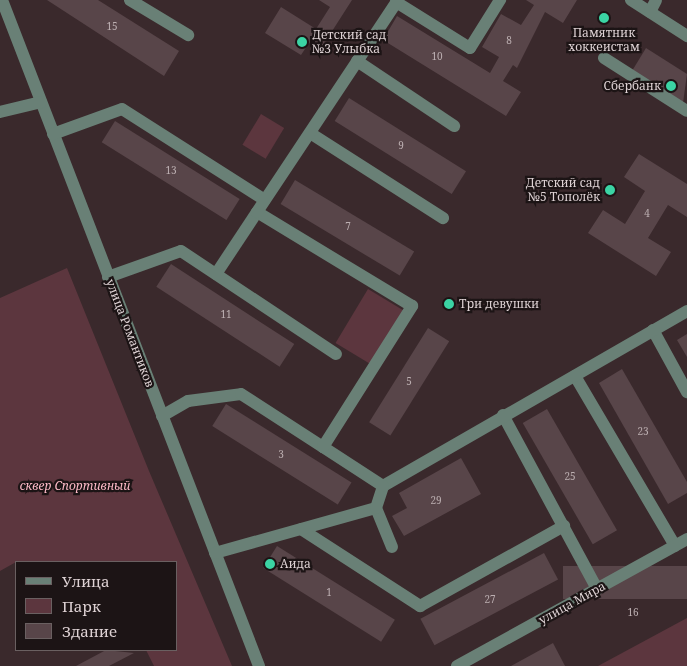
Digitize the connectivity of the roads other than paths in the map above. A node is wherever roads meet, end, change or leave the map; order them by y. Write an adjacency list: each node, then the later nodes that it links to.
1 (2, 0): 12 (street, улица Романтиков)
2 (130, 0): 8 (street)
3 (500, 0): 6 (street)
4 (631, 0): 7 (street)
5 (656, 0): 7 (street)
6 (397, 1): 11 (street)
7 (650, 12): 9 (street)
8 (188, 35)
9 (687, 36)
10 (604, 58): 13 (street)
11 (357, 61): 15 (street); 16 (street)
12 (41, 102): 14 (street); 17 (street, улица Романтиков)
13 (687, 111)
14 (0, 112)
15 (454, 126)
16 (310, 133): 18 (street); 20 (street)
17 (54, 134): 18 (street); 22 (street, улица Романтиков)
18 (265, 200): 19 (street)
19 (257, 212): 21 (street); 30 (street)
20 (442, 218)
21 (216, 274): 22 (street); 25 (street)
22 (108, 277): 29 (street, улица Романтиков)
23 (687, 311): 24 (street)
24 (653, 330): 26 (street); 27 (street)
25 (336, 354)
26 (575, 376): 28 (street); 36 (street)
27 (687, 392)
28 (503, 415): 31 (street); 33 (street)
29 (162, 416): 30 (street); 38 (street, улица Романтиков)
30 (323, 447): 31 (street)
31 (383, 486): 32 (street)
32 (376, 508): 34 (street); 37 (street)
33 (564, 526): 34 (street); 39 (street)
34 (301, 529): 38 (street)
35 (687, 539): 36 (street, улица Мира)
36 (675, 546): 39 (street, улица Мира)
37 (392, 547)
38 (215, 553): 40 (street, улица Романтиков)
39 (597, 588): 41 (street, улица Мира)
40 (258, 666)
41 (456, 666)

